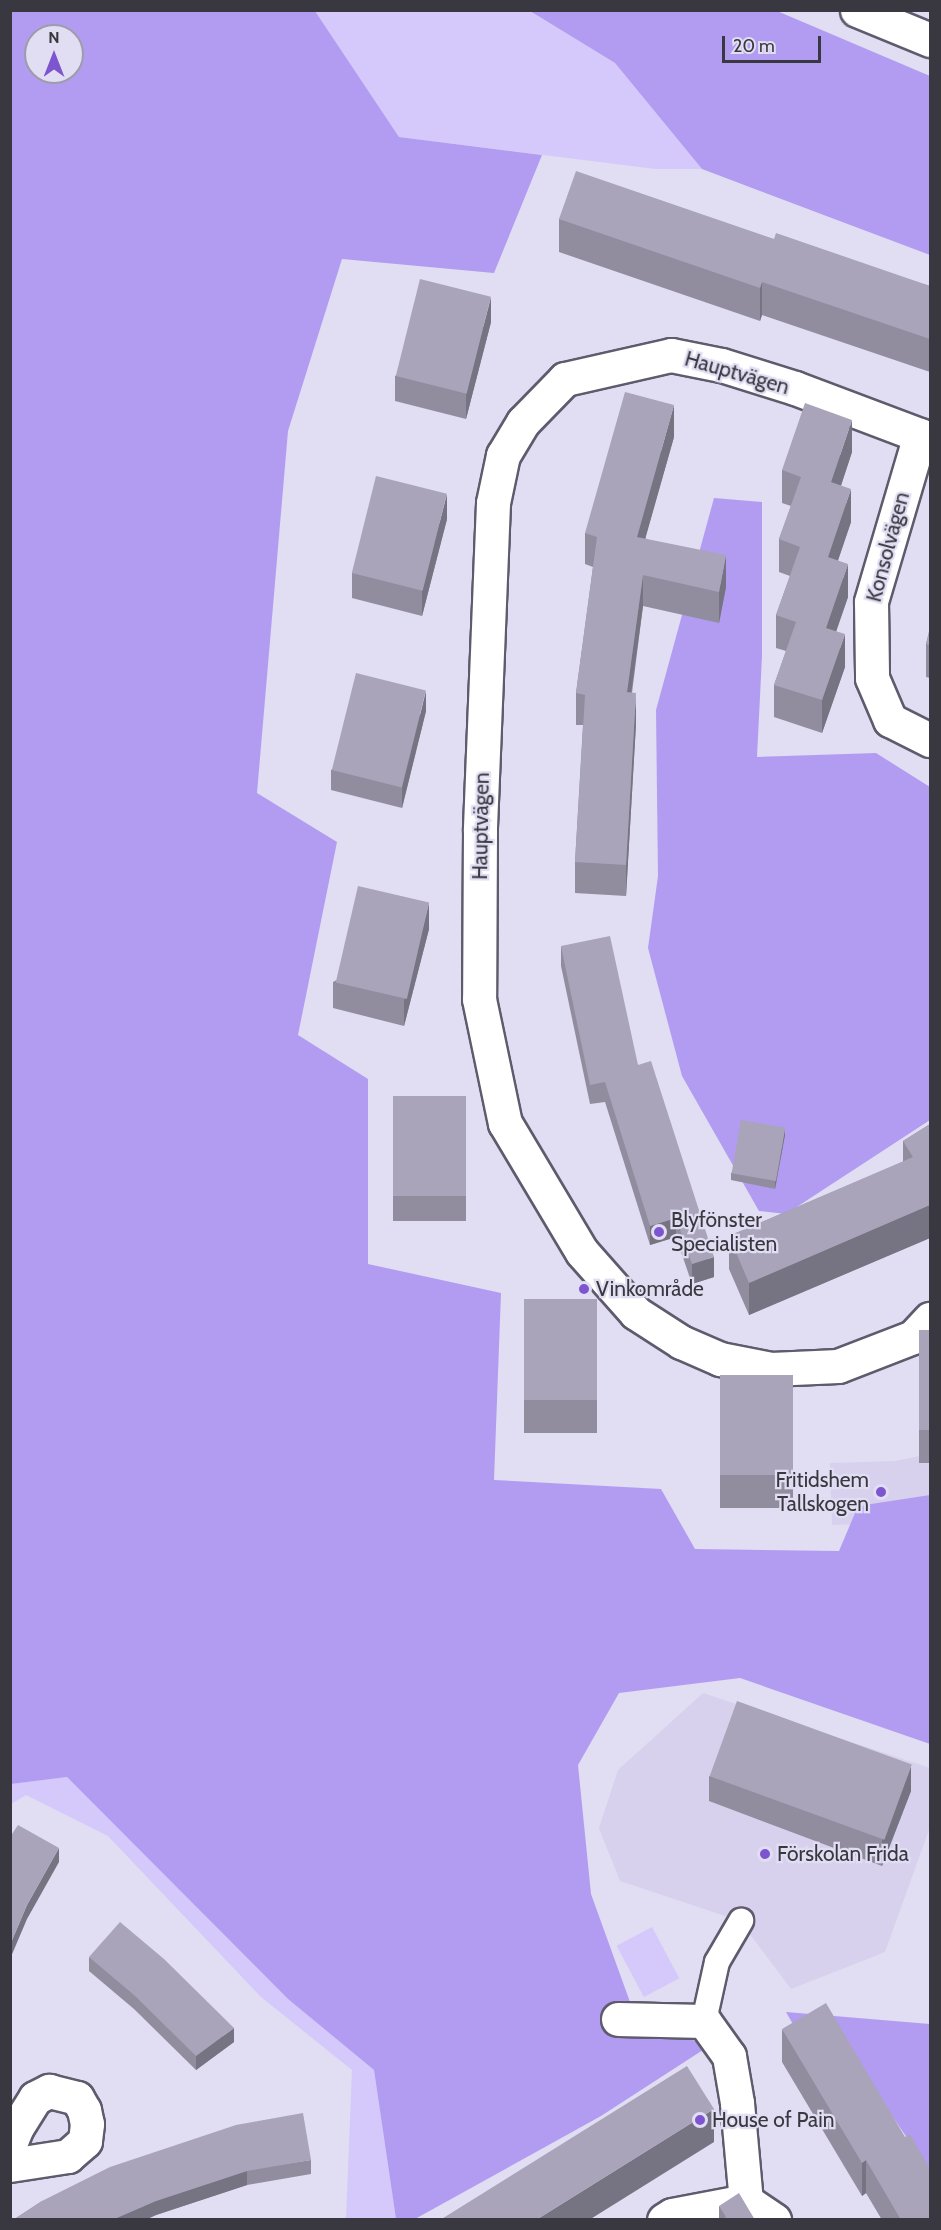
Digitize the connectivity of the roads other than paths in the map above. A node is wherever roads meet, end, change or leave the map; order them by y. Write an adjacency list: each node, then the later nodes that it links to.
1 (857, 10): 2 (street)
2 (930, 40)
3 (925, 437): 4 (street, Konsolvägen); 5 (street, Hauptvägen)
4 (930, 740)
5 (930, 1319)
6 (741, 1921): 8 (street)
7 (618, 2019): 8 (street)
8 (704, 2021): 11 (street)
9 (10, 2144): 10 (street)
10 (10, 2165)
11 (746, 2201): 12 (street); 13 (street)
12 (664, 2220)
13 (774, 2220)

